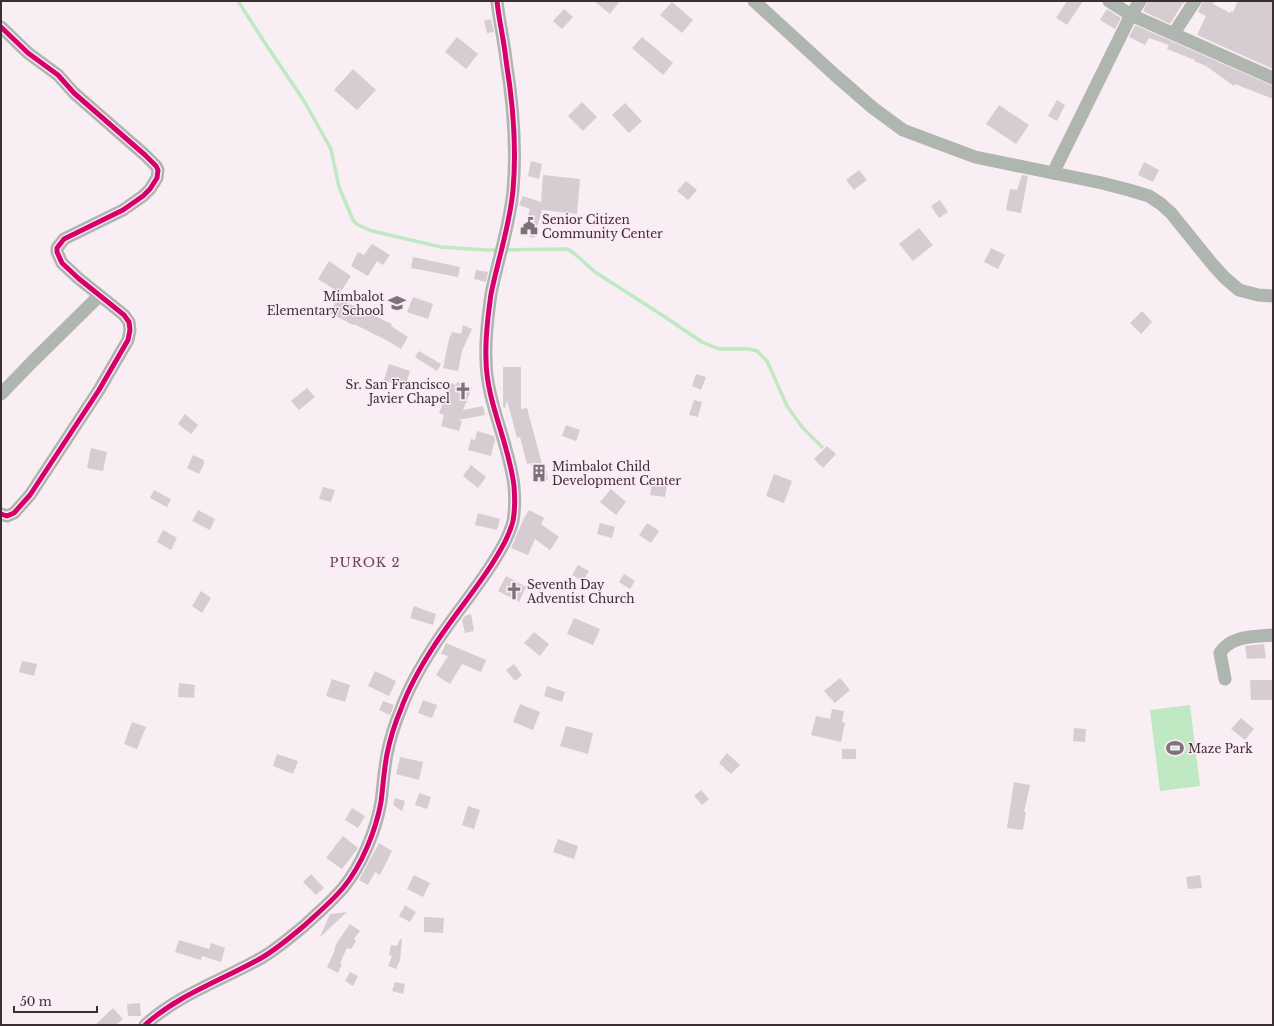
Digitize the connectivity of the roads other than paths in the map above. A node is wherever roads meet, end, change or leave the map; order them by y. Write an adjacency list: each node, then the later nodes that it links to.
1 (497, 1): 17 (street)
2 (754, 1): 10 (street)
3 (1109, 1): 6 (street)
4 (1140, 1): 6 (street)
5 (1195, 1): 8 (street)
6 (1131, 15): 8 (street); 10 (street)
7 (1, 27): 11 (street)
8 (1174, 33): 9 (street)
9 (1273, 78)
10 (1053, 173): 12 (street)
11 (99, 296): 13 (street); 14 (street)
12 (1273, 296)
13 (1, 394)
14 (1, 514)
15 (1273, 635): 16 (street)
16 (1225, 679)
17 (145, 1025)

